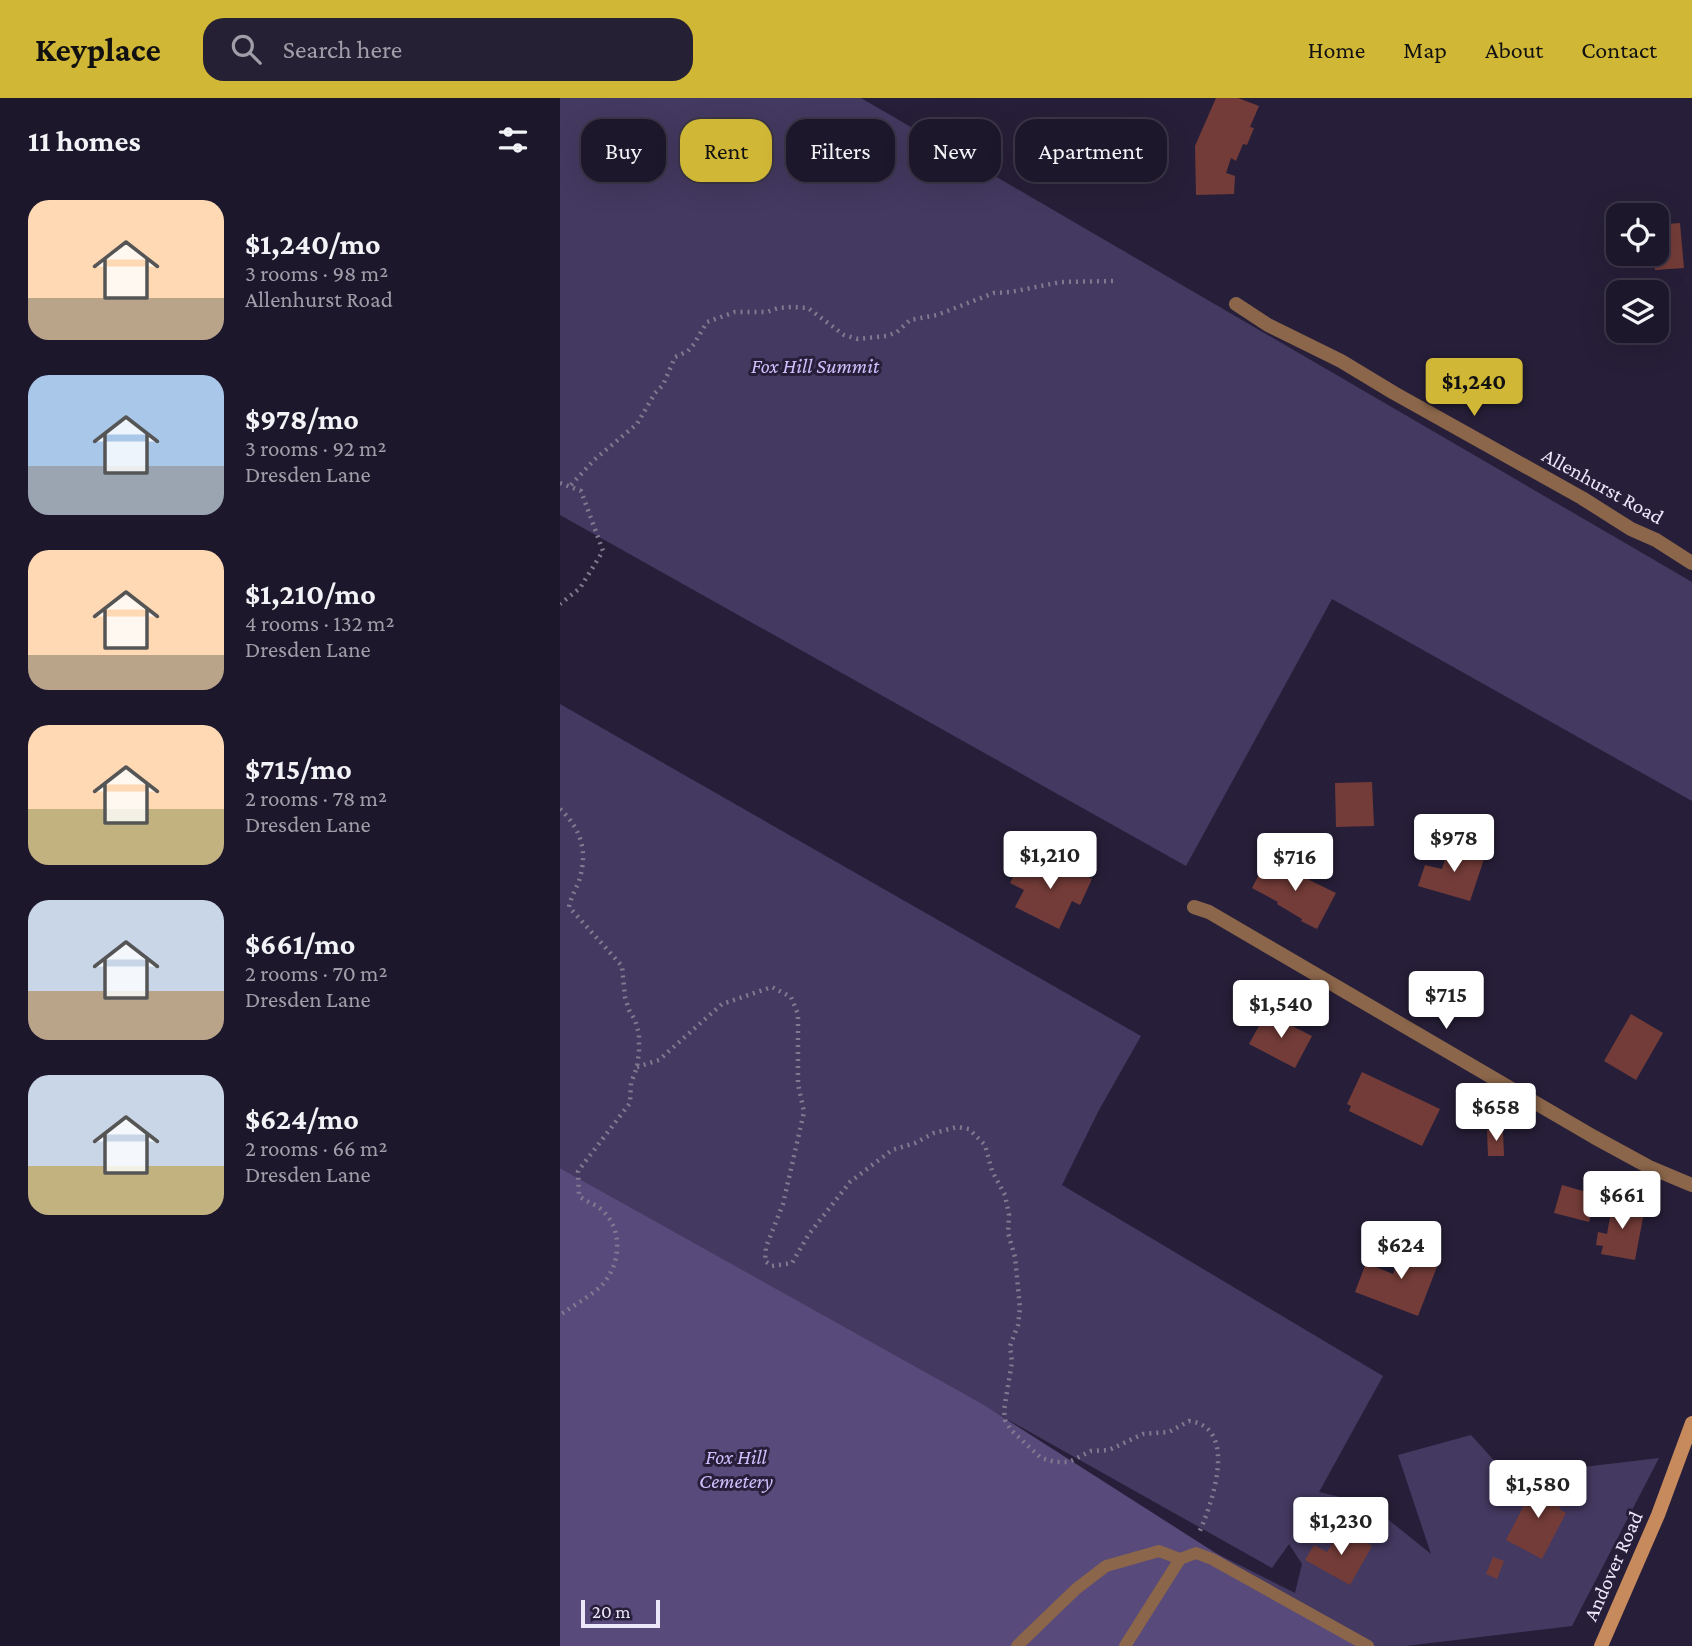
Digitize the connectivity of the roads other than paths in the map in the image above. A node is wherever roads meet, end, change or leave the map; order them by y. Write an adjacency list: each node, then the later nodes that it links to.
1 (1236, 304): 2 (street, Allenhurst Road)
2 (1692, 563)
3 (1194, 907): 4 (street)
4 (1692, 1185)
5 (1692, 1423): 10 (main road, Andover Road)
6 (1180, 1559): 7 (lane); 8 (lane); 9 (lane)
7 (1017, 1646)
8 (1125, 1646)
9 (1368, 1646)
10 (1601, 1646)

